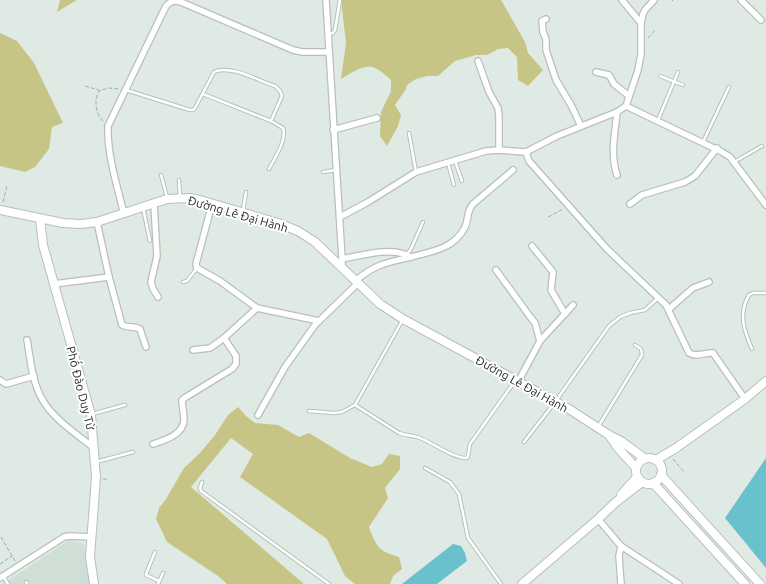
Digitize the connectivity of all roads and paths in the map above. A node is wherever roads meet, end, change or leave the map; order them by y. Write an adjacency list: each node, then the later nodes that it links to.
1 (326, 0): 10 (street)
2 (340, 0): 10 (lane)
3 (622, 0): 8 (street)
4 (654, 0): 8 (street)
5 (741, 0): 7 (street)
6 (546, 19): 31 (street)
7 (761, 20)
8 (642, 23): 11 (street)
9 (656, 29): 11 (path)
10 (328, 34): 12 (street)
11 (642, 43): 24 (street)
12 (329, 52): 21 (street); 32 (street)
13 (478, 61): 37 (street)
14 (596, 72): 24 (street)
15 (678, 72): 17 (lane)
16 (660, 76): 17 (lane)
17 (674, 81): 18 (lane); 29 (lane)
18 (683, 85)
19 (85, 86): 22 (path)
20 (729, 88): 34 (lane)
21 (125, 90): 22 (path); 23 (lane); 30 (street)
22 (100, 91): 30 (path)
23 (202, 94): 28 (lane); 28 (lane)
24 (629, 96): 25 (street)
25 (626, 106): 26 (street); 29 (street)
26 (617, 112): 31 (street); 47 (street)
27 (377, 118): 32 (street)
28 (271, 121): 42 (lane)
29 (658, 121): 34 (street)
30 (108, 126): 64 (street)
31 (581, 126): 38 (street)
32 (333, 130): 43 (street)
33 (408, 133): 46 (lane)
34 (702, 142): 36 (street)
35 (762, 146): 41 (lane)
36 (717, 148): 41 (street); 58 (street)
37 (499, 150): 38 (street); 39 (street)
38 (526, 152): 60 (street)
39 (455, 160): 40 (street); 50 (lane)
40 (448, 162): 46 (street); 51 (lane)
41 (734, 162): 59 (street)
42 (270, 169)
43 (336, 170): 45 (lane); 65 (street)
44 (513, 170): 72 (street)
45 (323, 172)
46 (416, 172): 65 (street)
47 (617, 175)
48 (161, 176): 55 (lane)
49 (179, 180): 54 (lane)
50 (462, 181)
51 (454, 185)
52 (7, 186): 62 (path)
53 (246, 192): 63 (lane)
54 (180, 198): 55 (main road, Đường Lê Đại Hành); 57 (main road, Đường Lê Đại Hành)
55 (168, 199): 56 (main road, Đường Lê Đại Hành)
56 (154, 204): 61 (main road, Đường Lê Đại Hành); 82 (street)
57 (212, 204): 63 (main road, Đường Lê Đại Hành); 74 (street)
58 (630, 204)
59 (766, 205)
60 (569, 206): 66 (path); 83 (street)
61 (143, 207): 64 (main road, Đường Lê Đại Hành); 70 (lane)
62 (0, 210): 67 (main road, Đường Lê Đại Hành)
63 (242, 213): 73 (main road, Đường Lê Đại Hành)
64 (124, 214): 68 (main road, Đường Lê Đại Hành)
65 (340, 217): 73 (street)
66 (548, 217)
67 (40, 218): 68 (main road, Đường Lê Đại Hành); 80 (main road, Phố Đào Duy Từ)
68 (97, 222): 76 (street)
69 (423, 222): 72 (lane)
70 (150, 241)
71 (532, 246): 87 (street)
72 (409, 255): 73 (street); 78 (street)
73 (342, 263): 78 (main road, Đường Lê Đại Hành)
74 (197, 268): 77 (lane); 85 (street)
75 (496, 270): 92 (street)
76 (109, 277): 80 (street); 94 (street)
77 (183, 282)
78 (356, 282): 88 (main road, Đường Lê Đại Hành); 89 (street)
79 (709, 282): 86 (street)
80 (54, 284): 106 (main road, Phố Đào Duy Từ)
81 (766, 293): 95 (lane)
82 (158, 297)
83 (659, 298): 86 (street); 102 (lane)
84 (573, 306): 87 (street)
85 (257, 308): 89 (street); 90 (street)
86 (669, 309): 101 (street)
87 (565, 314): 92 (street)
88 (403, 319): 99 (main road, Đường Lê Đại Hành); 104 (lane)
89 (319, 321): 107 (street)
90 (224, 338): 96 (street); 111 (street)
91 (27, 340): 97 (street)
92 (540, 341): 99 (street)
93 (635, 345): 108 (lane)
94 (146, 347)
95 (752, 349)
96 (193, 350)
97 (34, 376): 98 (street); 112 (street)
98 (0, 380)
99 (516, 381): 102 (main road, Đường Lê Đại Hành); 104 (lane)
100 (766, 381): 101 (main road)
101 (745, 399): 113 (main road)
102 (555, 402): 108 (main road, Đường Lê Đại Hành); 110 (lane)
103 (125, 405): 106 (lane)
104 (355, 405): 105 (lane)
105 (309, 411)
106 (91, 415): 112 (main road, Phố Đào Duy Từ)
107 (258, 415)
108 (597, 428): 109 (main road, Đường Lê Đại Hành)
109 (609, 435): 116 (main road, Đường Lê Đại Hành); 120 (main road, Đường Lê Đại Hành)
110 (524, 442)
111 (153, 444)
112 (94, 448): 117 (main road, Phố Đào Duy Từ)
113 (676, 448): 115 (main road); 118 (main road)
114 (133, 452): 117 (lane)
115 (671, 455): 118 (main road); 121 (path)
116 (644, 458): 118 (main road); 120 (main road)
117 (95, 462): 127 (main road, Phố Đào Duy Từ)
118 (658, 462): 122 (main road)
119 (425, 468): 140 (lane)
120 (636, 468): 123 (main road)
121 (684, 472)
122 (660, 476): 125 (main road); 145 (main road)
123 (640, 479): 125 (main road); 126 (main road)
124 (202, 482): 139 (lane)
125 (652, 483): 144 (main road)
126 (598, 519): 129 (street); 141 (main road)
127 (91, 537): 133 (street); 138 (main road, Phố Đào Duy Từ)
128 (1, 538): 131 (path)
129 (621, 546): 142 (street); 143 (street)
130 (155, 552): 136 (lane)
131 (12, 556): 132 (path); 133 (path)
132 (0, 564)
133 (18, 566): 135 (street)
134 (163, 573): 136 (lane)
135 (2, 577): 137 (lane)
136 (159, 583)
137 (8, 584)
138 (94, 584)
139 (329, 584)
140 (501, 584)
141 (522, 584)
142 (621, 584)
143 (679, 584)
144 (745, 584)
145 (760, 584)

